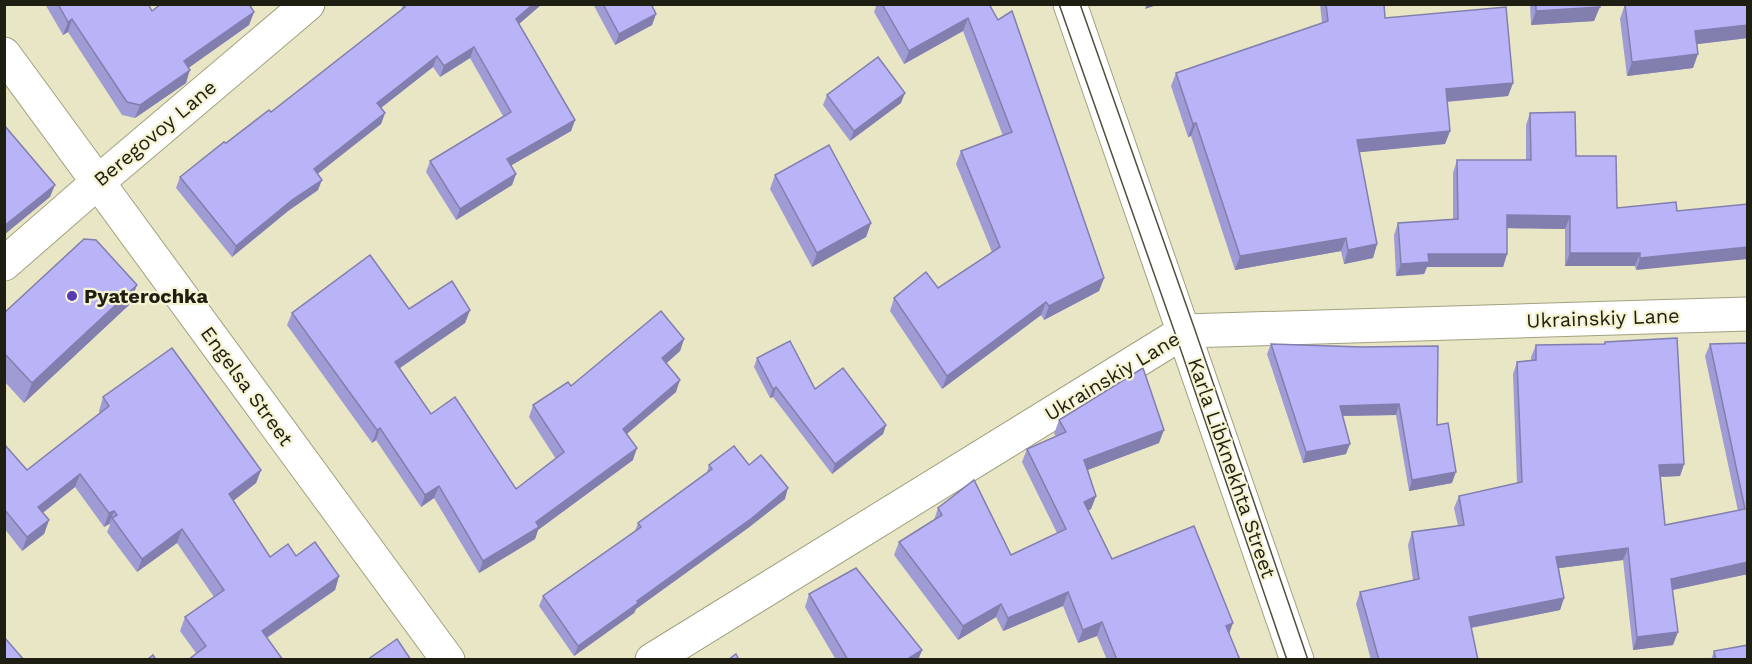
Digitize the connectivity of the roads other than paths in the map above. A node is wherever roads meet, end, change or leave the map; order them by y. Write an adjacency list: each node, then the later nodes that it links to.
1 (308, 4): 4 (street, Beregovoy Lane)
2 (1070, 4): 7 (street, Karla Libknekhta Street)
3 (4, 54): 4 (street, Engelsa Street)
4 (98, 182): 5 (street, Beregovoy Lane); 8 (street, Engelsa Street)
5 (4, 264)
6 (1748, 314): 7 (street, Ukrainskiy Lane)
7 (1185, 331): 9 (street, Ukrainskiy Lane); 10 (street, Karla Libknekhta Street)
8 (448, 660)
9 (652, 660)
10 (1297, 660)

